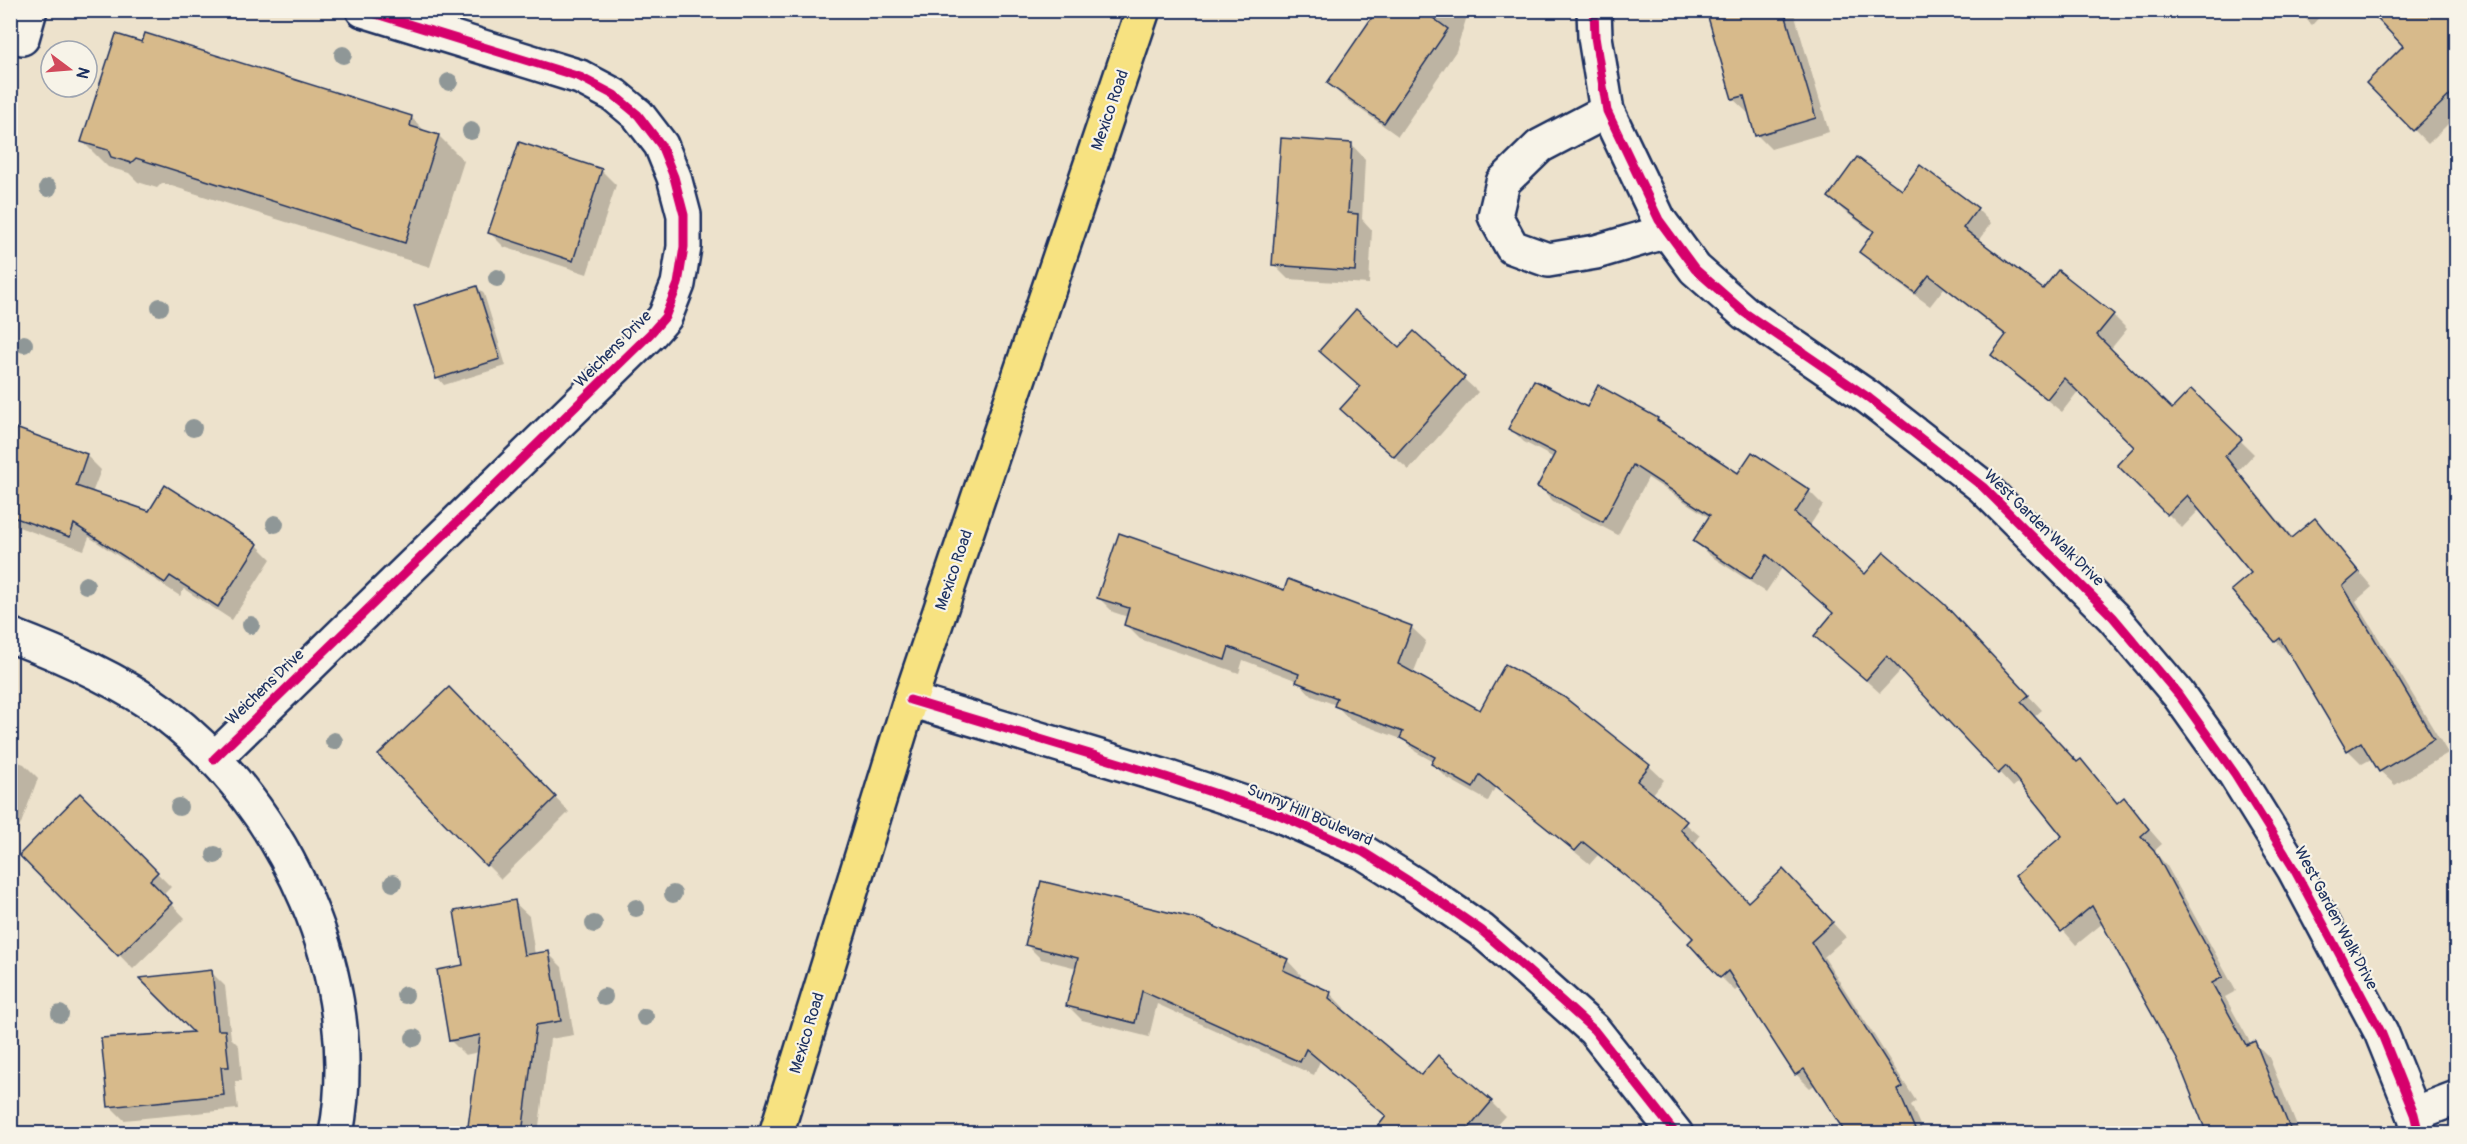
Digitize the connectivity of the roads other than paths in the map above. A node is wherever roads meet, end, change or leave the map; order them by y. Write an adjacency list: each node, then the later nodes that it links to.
1 (363, 10): 8 (street, Weichens Drive)
2 (1143, 10): 7 (main road, Mexico Road)
3 (1594, 10): 4 (street, West Garden Walk Drive)
4 (1607, 111): 5 (street, West Garden Walk Drive); 5 (street)
5 (1667, 231): 10 (street, West Garden Walk Drive)
6 (10, 635): 8 (street)
7 (910, 700): 12 (main road, Mexico Road); 13 (street, Sunny Hill Boulevard)
8 (214, 759): 11 (street)
9 (2457, 1098): 10 (street)
10 (2417, 1124)
11 (336, 1134)
12 (776, 1134)
13 (1676, 1134)

